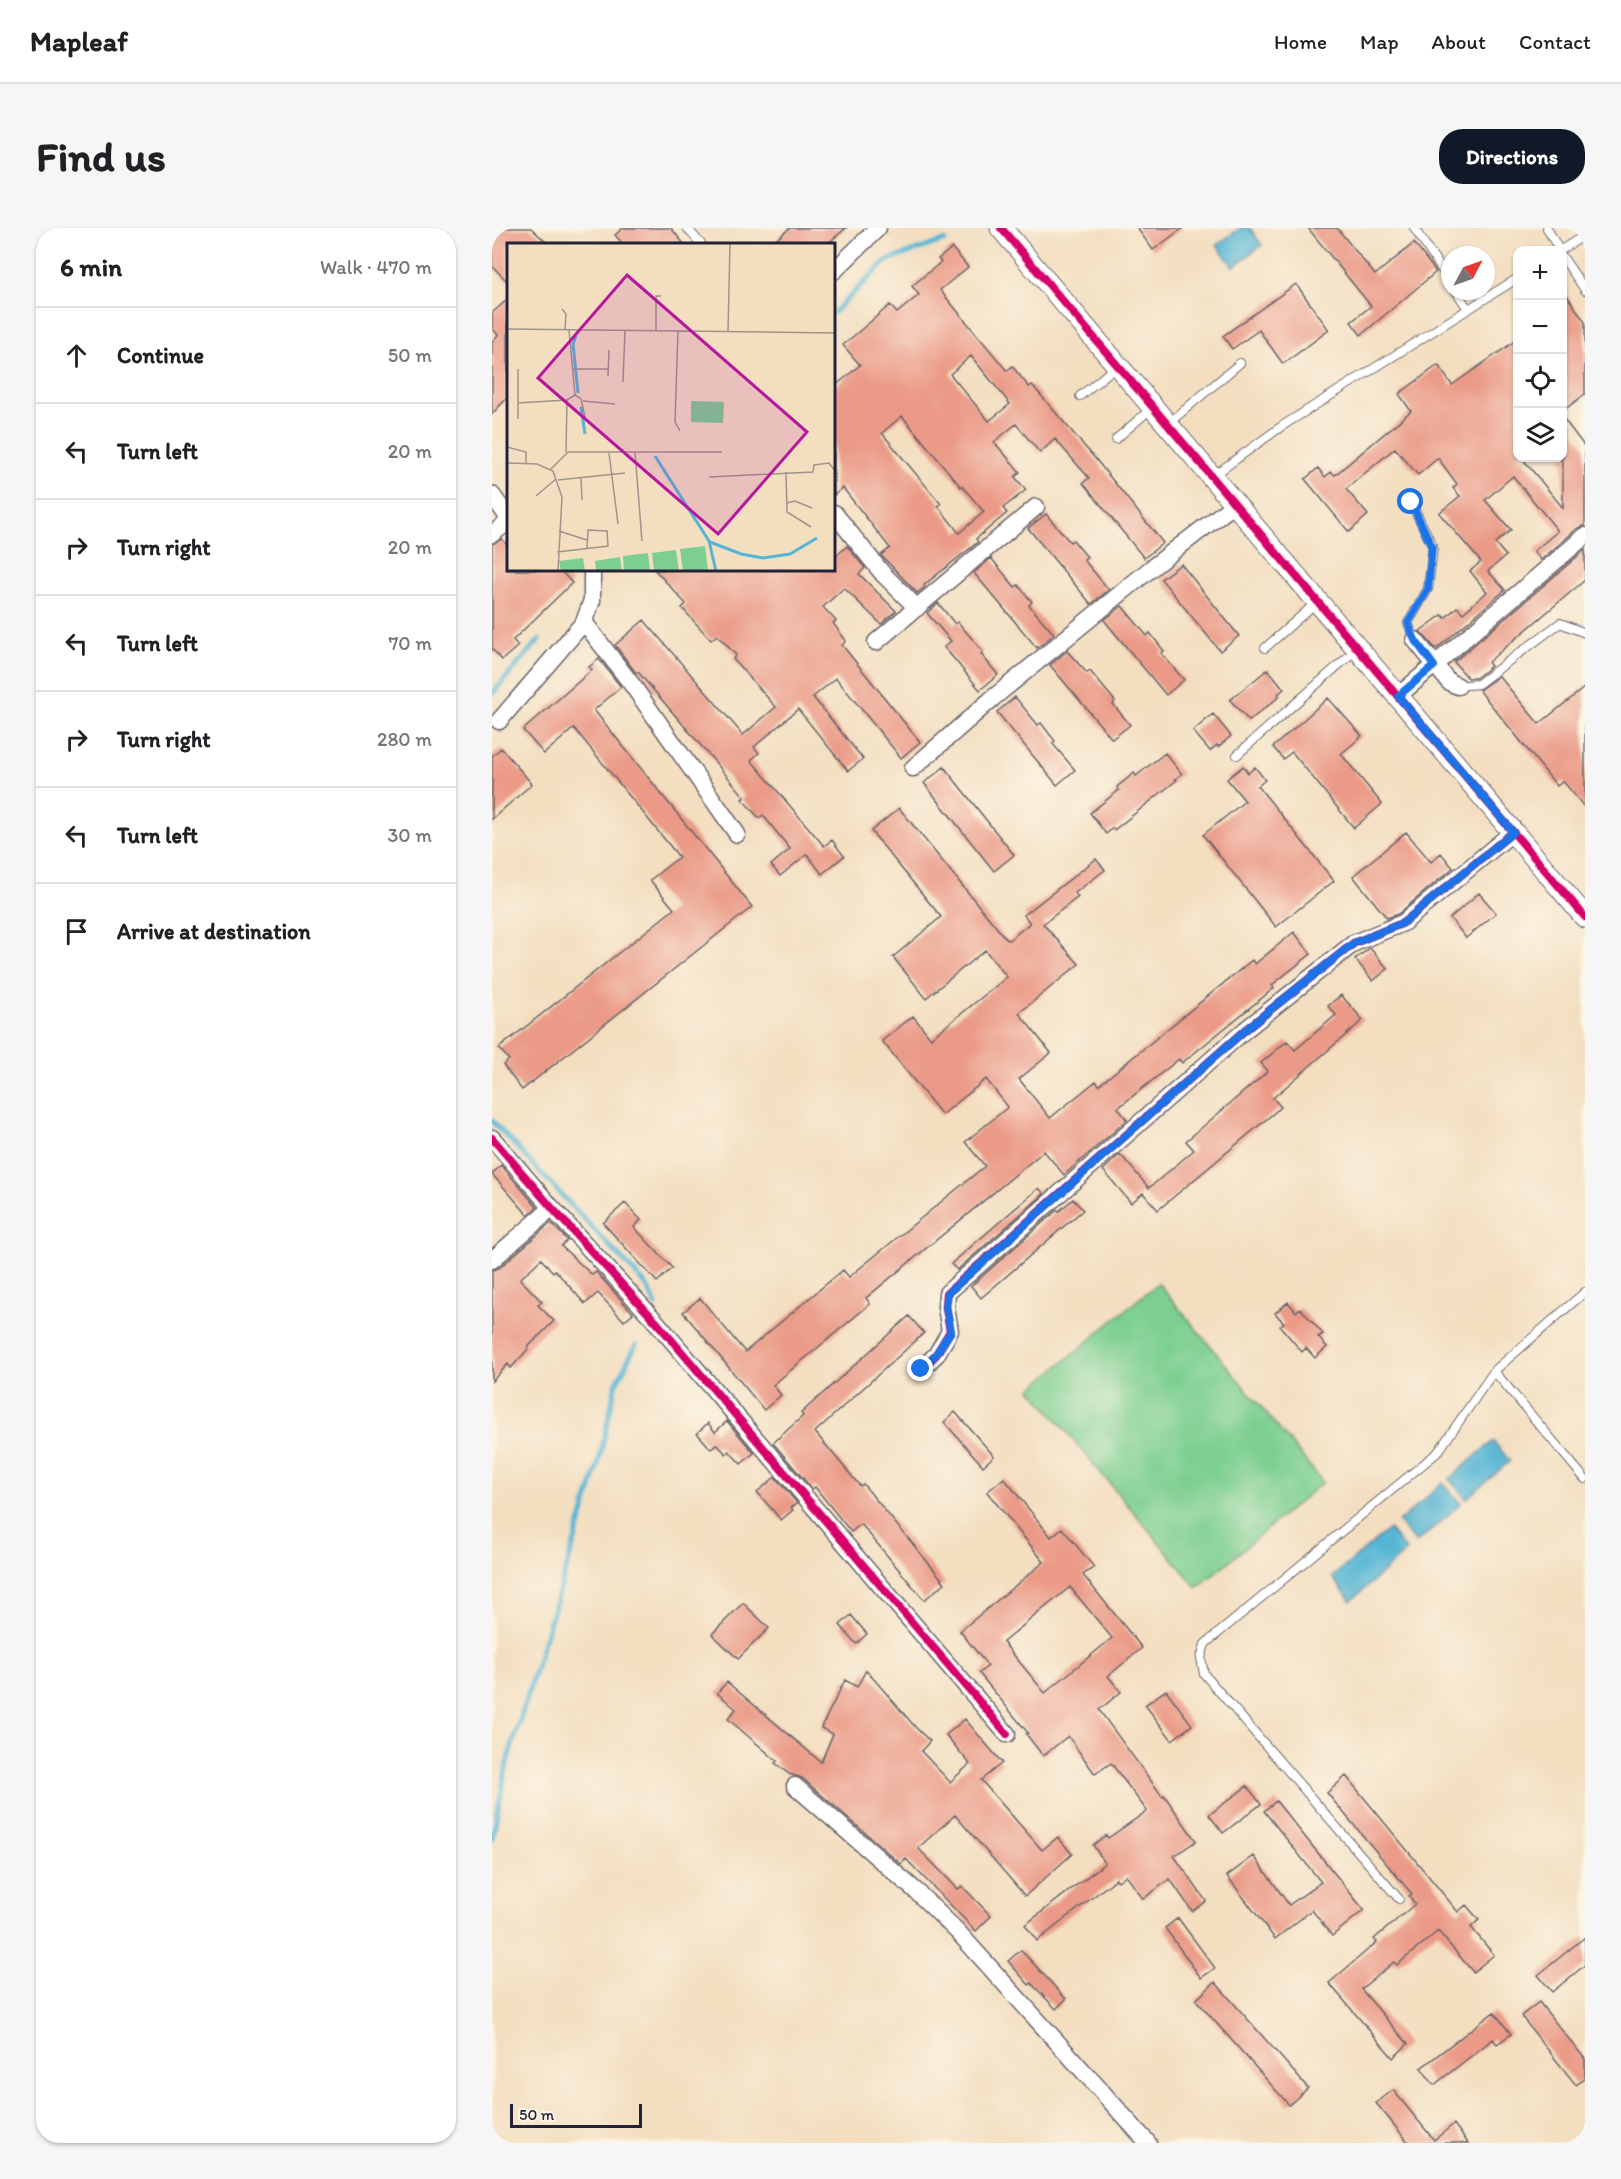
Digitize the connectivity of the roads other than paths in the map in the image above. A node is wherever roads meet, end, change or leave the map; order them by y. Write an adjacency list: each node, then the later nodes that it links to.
1 (687, 228): 7 (lane)
2 (878, 228): 12 (street)
3 (1001, 228): 18 (street)
4 (1414, 228): 11 (lane)
5 (1547, 228): 8 (lane)
6 (1585, 235): 9 (lane)
7 (700, 243)
8 (1558, 246)
9 (1567, 246)
10 (1567, 262): 14 (lane)
11 (1441, 268)
12 (836, 269)
13 (1513, 281): 16 (lane)
14 (1585, 290)
15 (1462, 300): 16 (lane)
16 (1468, 309): 23 (lane)
17 (1240, 363): 21 (lane)
18 (1118, 365): 19 (lane); 20 (street)
19 (1080, 396)
20 (1154, 407): 21 (street); 22 (lane)
21 (1168, 424): 23 (street)
22 (1116, 439)
23 (1213, 476): 26 (street)
24 (492, 495): 29 (street)
25 (1411, 502): 38 (lane)
26 (1236, 503): 34 (street); 47 (street)
27 (1036, 507): 35 (street)
28 (836, 515): 35 (street)
29 (507, 516)
30 (507, 523): 31 (street)
31 (492, 534)
32 (1585, 536): 42 (street)
33 (592, 572): 36 (street)
34 (1318, 601): 40 (lane); 41 (street)
35 (916, 608): 39 (street)
36 (584, 622): 45 (street); 49 (street)
37 (1585, 633): 43 (lane)
38 (1415, 640): 42 (street)
39 (876, 642)
40 (1265, 648)
41 (1358, 648): 44 (street); 46 (lane)
42 (1434, 666): 43 (street); 44 (street)
43 (1458, 686)
44 (1398, 696): 48 (street)
45 (499, 721)
46 (1237, 755)
47 (913, 768)
48 (1513, 832): 50 (street); 55 (street)
49 (737, 834)
50 (1585, 918)
51 (492, 1138): 52 (street)
52 (552, 1208): 53 (street); 58 (street)
53 (492, 1260)
54 (1583, 1298): 56 (lane)
55 (921, 1369)
56 (1494, 1371): 57 (lane); 60 (lane)
57 (1585, 1479)
58 (1007, 1734)
59 (795, 1786): 61 (street)
60 (1399, 1899)
61 (1148, 2143)

